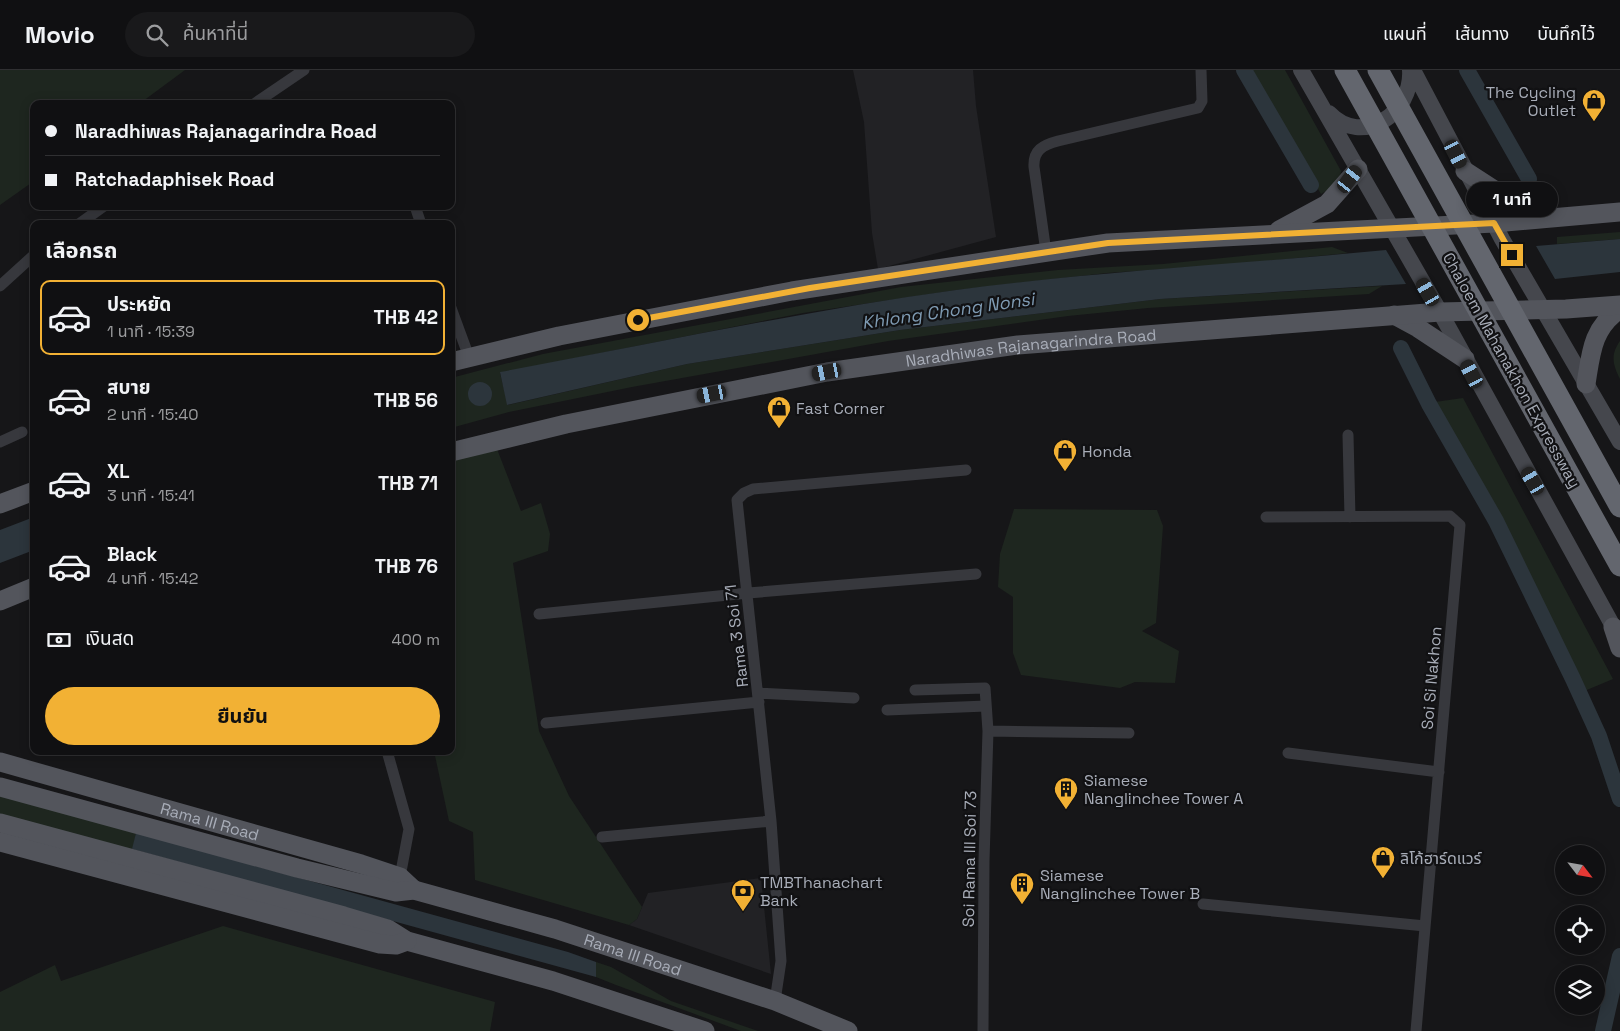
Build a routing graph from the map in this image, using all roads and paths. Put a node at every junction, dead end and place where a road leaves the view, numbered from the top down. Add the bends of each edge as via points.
1 (304, 70) edge
2 (1200, 70) edge
3 (1300, 70) edge
4 (1346, 70) edge
5 (1378, 70) edge
6 (1411, 70) edge
7 (260, 100) edge
8 (1317, 100) junction
9 (1358, 169) junction
10 (1464, 171) junction
11 (98, 210) edge
12 (1620, 212) edge
13 (1557, 218) junction
14 (85, 220) edge
15 (1494, 223) junction
16 (1391, 227) junction
17 (1273, 233) junction
18 (1046, 252) junction
19 (30, 259) edge
20 (0, 286) edge
21 (1620, 305) edge
22 (1620, 309) edge
23 (1544, 310) junction
24 (1440, 312) junction
25 (1394, 316) junction
26 (455, 331) edge
27 (1465, 359) junction
28 (460, 360) edge
29 (1586, 384) junction
30 (22, 432) dead end
31 (1348, 435) dead end
32 (0, 442) edge
33 (1620, 442) edge
34 (455, 451) edge
35 (966, 470) dead end
36 (30, 493) edge
37 (0, 504) edge
38 (1620, 507) edge
39 (1266, 517) dead end
40 (1350, 517) junction
41 (1620, 566) edge
42 (976, 574) dead end
43 (30, 589) edge
44 (748, 593) junction
45 (0, 601) edge
46 (539, 614) dead end
47 (1616, 633) edge
48 (1620, 648) edge
49 (915, 690) dead end
50 (759, 698) junction
51 (854, 698) dead end
52 (986, 706) junction
53 (887, 710) dead end
54 (546, 723) dead end
55 (988, 731) junction
56 (1129, 733) dead end
57 (1288, 753) dead end
58 (388, 755) edge
59 (0, 762) edge
60 (1439, 772) junction
61 (0, 786) edge
62 (771, 821) junction
63 (0, 823) edge
64 (602, 837) dead end
65 (0, 842) edge
66 (400, 877) junction
67 (414, 890) junction
68 (1203, 904) dead end
69 (1425, 926) junction
70 (407, 941) junction
71 (775, 1001) junction
72 (704, 1031) edge
73 (848, 1031) edge
74 (983, 1031) edge
75 (1416, 1031) edge

1 - 7 street
2 - 18 street via 1202,101 1198,108 1045,144 1036,151 1033,158
3 - 8 main road
4 - 41 highway, Chaloem Mahanakhon Expressway
5 - 38 highway, Chaloem Mahanakhon Expressway
6 - 8 main road via 1409,88 1402,104 1390,117 1375,125 1358,128 1345,125
6 - 10 main road
8 - 9 main road
9 - 16 main road
9 - 17 main road via 1326,204
10 - 13 main road via 1499,194
10 - 15 main road
11 - 14 street
12 - 13 main road
13 - 15 main road
15 - 16 main road
15 - 23 main road
16 - 17 main road
16 - 24 main road
17 - 18 main road via 1108,243
18 - 28 main road via 721,304 567,334
19 - 20 street
21 - 23 main road, Naradhiwas Rajanagarindra Road
22 - 29 main road via 1600,328 1594,339
23 - 24 main road, Naradhiwas Rajanagarindra Road
23 - 29 main road
24 - 25 main road, Naradhiwas Rajanagarindra Road
24 - 27 main road
25 - 27 main road
25 - 34 main road, Naradhiwas Rajanagarindra Road via 1028,344 938,356 827,372 702,396
26 - 28 street
27 - 47 main road
29 - 33 main road
30 - 32 street
31 - 40 street
35 - 44 street, Rama 3 Soi 71 via 753,489 744,493 737,500
36 - 37 main road
39 - 40 street, Soi Si Nakhon
40 - 60 street, Soi Si Nakhon via 1450,516 1460,525
42 - 44 street
43 - 45 main road
44 - 46 street
44 - 50 street, Rama 3 Soi 71
47 - 48 main road
49 - 52 street, Soi Rama III Soi 73 via 985,688
50 - 51 street
50 - 54 street
50 - 62 street, Rama 3 Soi 71
52 - 53 street
52 - 55 street, Soi Rama III Soi 73
55 - 56 street
55 - 74 street, Soi Rama III Soi 73
57 - 60 street
58 - 66 street via 409,829
59 - 66 main road, Rama III Road via 187,813
60 - 69 street, Soi Si Nakhon
61 - 67 main road, Rama III Road via 298,868 396,892
62 - 64 street
62 - 71 street, Rama 3 Soi 71 via 781,961
63 - 70 main road via 388,929
65 - 70 main road via 380,944 396,945
66 - 67 main road, Rama III Road
67 - 71 main road, Rama III Road via 554,929
68 - 69 street
69 - 75 street, Soi Si Nakhon
70 - 72 main road via 553,981
71 - 73 main road, Rama III Road

